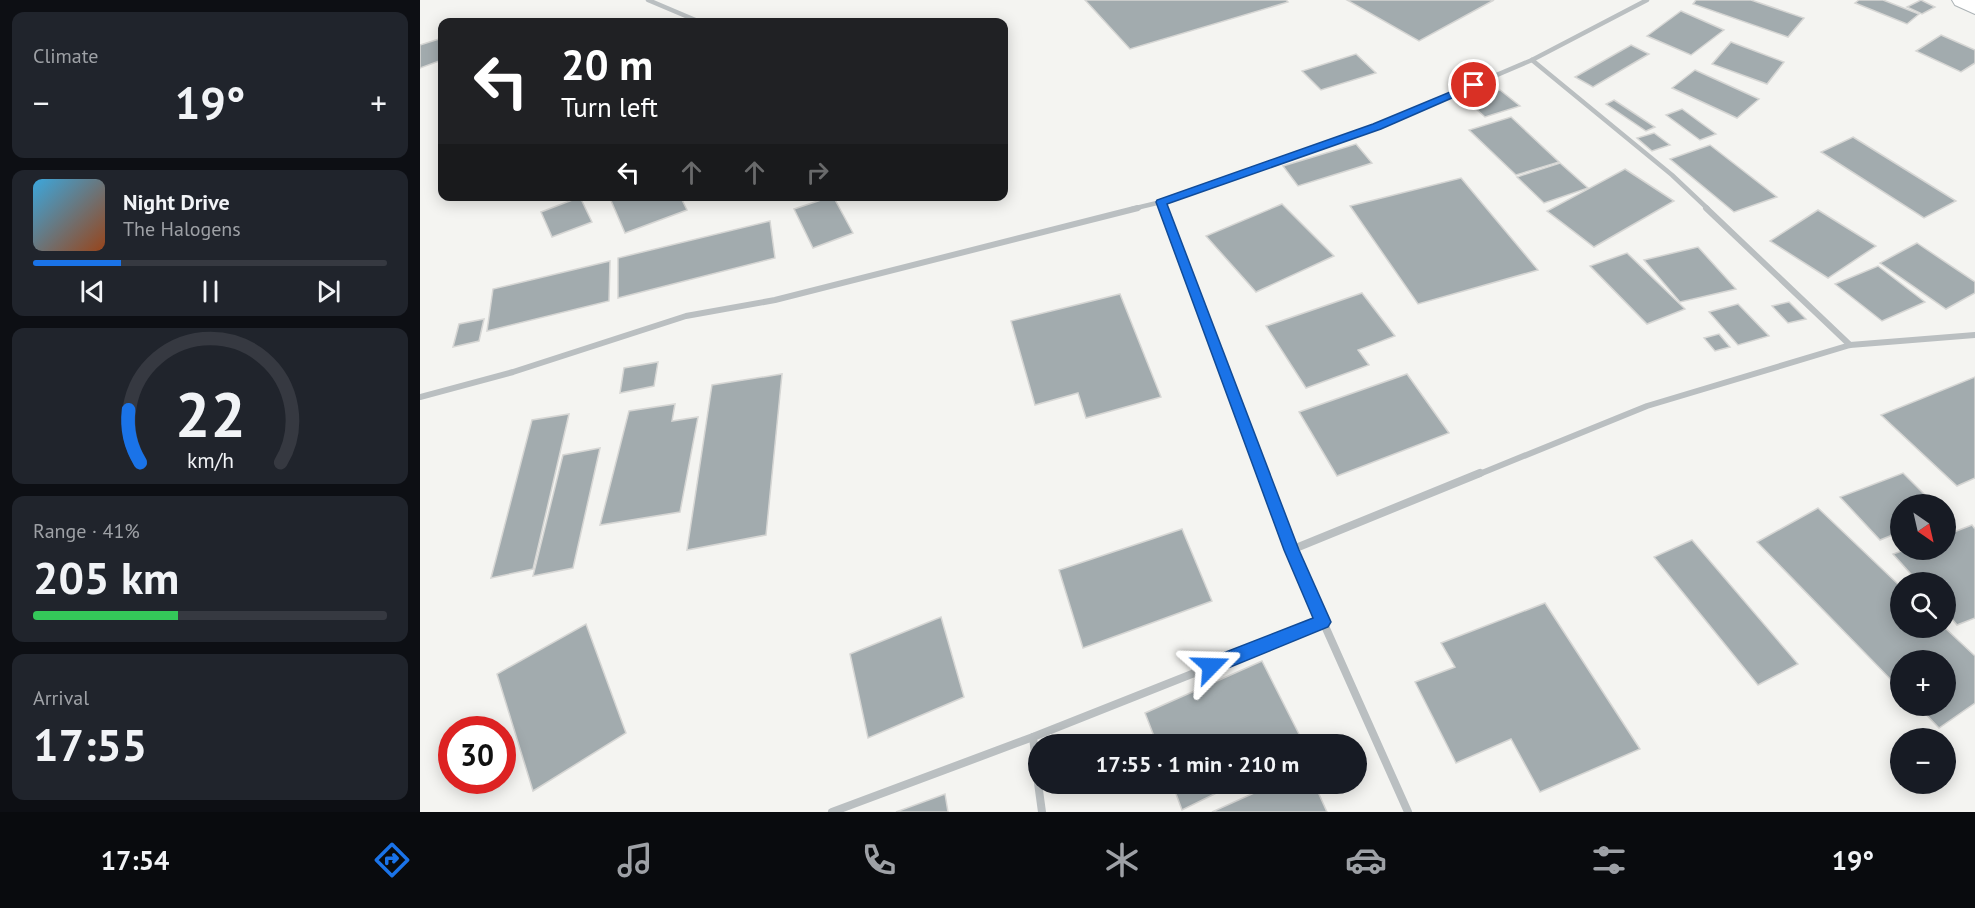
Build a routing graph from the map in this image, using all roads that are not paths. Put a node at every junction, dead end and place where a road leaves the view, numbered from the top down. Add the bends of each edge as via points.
1 (648, 0) edge
2 (1647, 0) edge
3 (1963, 0) edge
4 (1975, 7) edge
5 (691, 18) edge
6 (1532, 60) junction
7 (1161, 202) junction
8 (1975, 335) edge
9 (1850, 345) junction
10 (420, 398) edge
11 (1291, 550) junction
12 (1323, 622) junction
13 (1041, 734) edge
14 (1028, 739) edge
15 (1040, 794) edge
16 (832, 812) edge
17 (1042, 812) edge
18 (1408, 812) edge

1 - 5 street
2 - 6 street
3 - 4 street
6 - 7 street via 1377,126
6 - 9 street via 1672,175
7 - 10 street via 775,300 686,316
7 - 11 street
8 - 9 street
9 - 11 street via 1647,406
11 - 12 street
12 - 13 street
12 - 18 street
14 - 16 street
15 - 17 street

